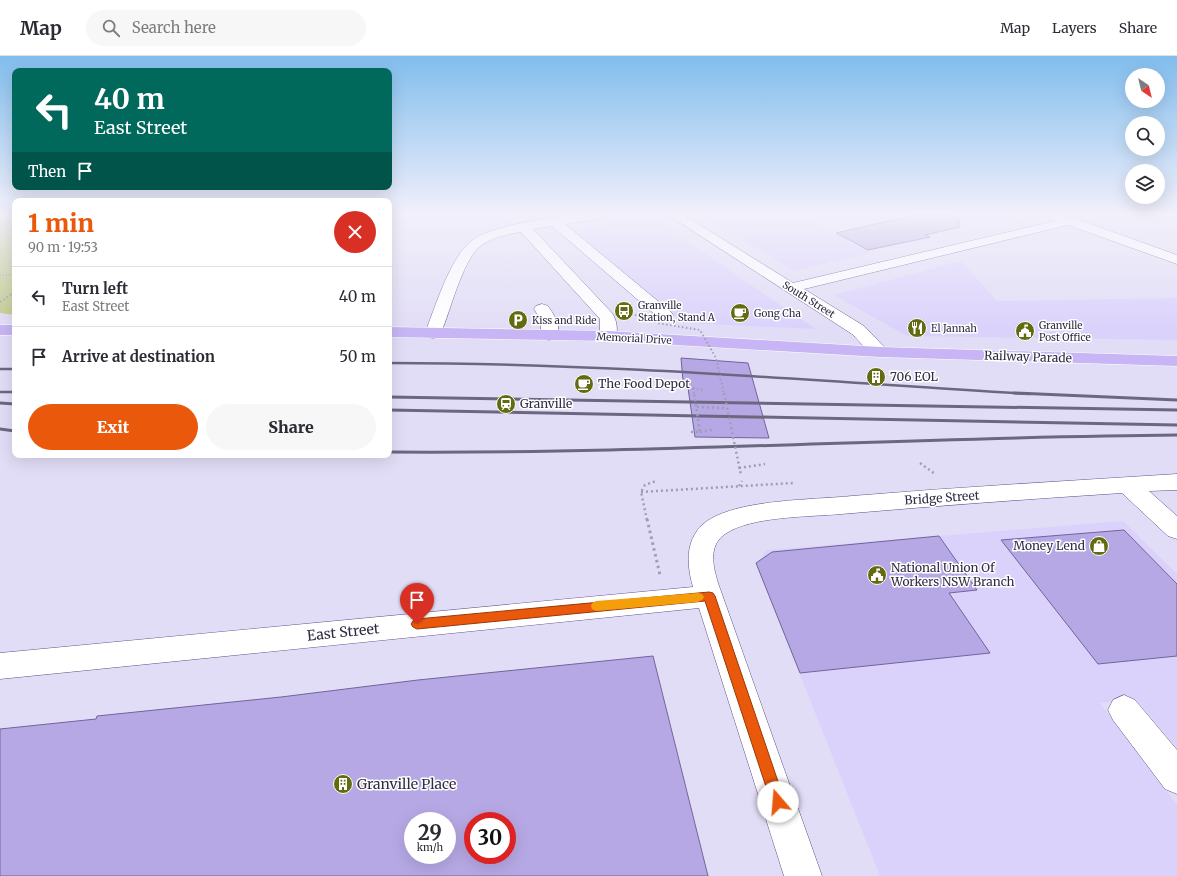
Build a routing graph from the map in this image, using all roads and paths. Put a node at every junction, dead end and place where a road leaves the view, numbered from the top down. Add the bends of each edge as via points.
1 (468, 252) edge
2 (547, 252) edge
3 (591, 252) edge
4 (734, 252) edge
5 (940, 252) edge
6 (1155, 252) edge
7 (1177, 260) edge
8 (12, 274) edge
9 (0, 275) edge
10 (791, 288) junction
11 (12, 294) edge
12 (0, 302) edge
13 (542, 308) dead end
14 (632, 312) dead end
15 (665, 315) dead end
16 (0, 330) edge
17 (12, 330) edge
18 (392, 332) edge
19 (432, 333) junction
20 (549, 335) junction
21 (608, 336) junction
22 (880, 352) junction
23 (1177, 360) edge
24 (685, 388) dead end
25 (693, 388) junction
26 (704, 390) dead end
27 (696, 407) junction
28 (726, 408) junction
29 (712, 430) dead end
30 (691, 432) dead end
31 (700, 432) junction
32 (920, 463) dead end
33 (765, 464) dead end
34 (739, 468) junction
35 (927, 474) dead end
36 (741, 475) dead end
37 (656, 481) dead end
38 (742, 481) dead end
39 (1177, 482) edge
40 (794, 483) dead end
41 (1127, 485) junction
42 (739, 486) junction
43 (641, 492) junction
44 (1177, 530) edge
45 (709, 596) junction
46 (666, 600) junction
47 (0, 666) edge
48 (1124, 710) dead end
49 (1177, 777) edge
50 (803, 876) edge

1 - 19 street
2 - 21 street via 606,316
3 - 15 street
4 - 10 street, South Street
5 - 10 street
6 - 7 street
8 - 9 path
10 - 22 street, South Street via 858,330
11 - 12 path
13 - 20 street via 549,320
14 - 28 path, bridge via 639,318 648,315 657,323 700,330 716,358
16 - 17 main road
18 - 19 main road, Memorial Drive
19 - 20 main road, Memorial Drive
20 - 21 main road, Memorial Drive
21 - 22 main road, Memorial Drive
22 - 23 main road, Railway Parade
24 - 25 path, bridge
25 - 26 path
25 - 27 path, bridge
27 - 28 path
27 - 31 path, bridge
28 - 34 path, bridge
29 - 31 path
30 - 31 path, bridge
32 - 35 path via 935,474
33 - 34 path
34 - 36 path, bridge
37 - 43 path via 645,485
38 - 42 path
39 - 41 street, Bridge Street
40 - 42 path
41 - 44 street
41 - 45 street, Bridge Street via 770,512 730,519 712,531 703,544 700,560
42 - 43 path
43 - 46 path
45 - 46 street, East Street
45 - 50 street
46 - 47 street, East Street
48 - 49 street

